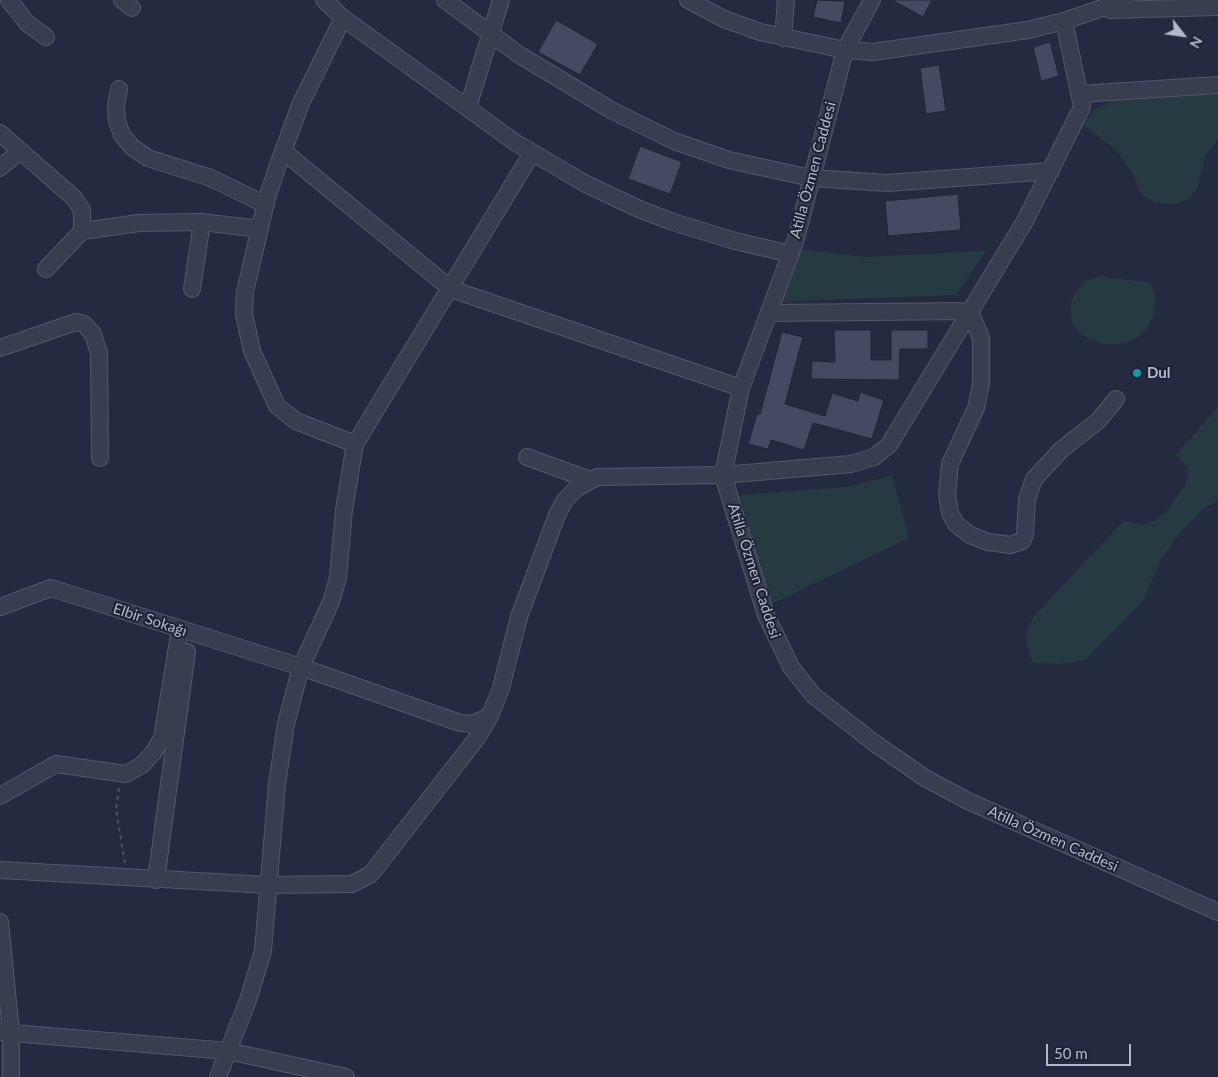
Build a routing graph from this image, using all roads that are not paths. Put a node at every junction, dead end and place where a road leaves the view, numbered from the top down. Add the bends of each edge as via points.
1 (4, 0) edge
2 (9, 0) edge
3 (324, 0) edge
4 (445, 0) edge
5 (501, 0) edge
6 (688, 0) edge
7 (786, 0) edge
8 (872, 0) edge
9 (1126, 0) edge
10 (0, 7) edge
11 (1218, 7) edge
12 (1095, 11) junction
13 (343, 18) junction
14 (1064, 21) junction
15 (490, 35) junction
16 (46, 37) dead end
17 (783, 38) junction
18 (845, 50) junction
19 (1218, 85) edge
20 (119, 89) dead end
21 (1080, 94) junction
22 (468, 107) junction
23 (0, 133) edge
24 (20, 151) junction
25 (283, 151) junction
26 (532, 153) junction
27 (0, 168) edge
28 (1051, 172) junction
29 (811, 178) junction
30 (266, 205) junction
31 (202, 222) junction
32 (260, 229) junction
33 (82, 231) junction
34 (791, 254) junction
35 (46, 269) dead end
36 (192, 289) dead end
37 (451, 289) junction
38 (970, 311) junction
39 (769, 313) junction
40 (0, 348) edge
41 (742, 388) junction
42 (1116, 399) dead end
43 (355, 444) junction
44 (527, 457) dead end
45 (100, 458) dead end
46 (723, 475) junction
47 (590, 480) junction
48 (0, 591) edge
49 (6, 605) edge
50 (185, 631) junction
51 (301, 667) junction
52 (490, 716) junction
53 (0, 796) edge
54 (0, 870) edge
55 (156, 880) junction
56 (268, 885) junction
57 (1218, 912) edge
58 (0, 922) edge
59 (5, 1032) edge
60 (228, 1051) junction
61 (11, 1077) edge
62 (218, 1077) edge
63 (346, 1077) edge

1 - 10 street
2 - 16 street via 27,23
3 - 13 street
4 - 15 street
5 - 15 street
6 - 17 street via 742,26
7 - 17 street
8 - 18 street, Atilla Özmen Caddesi
9 - 12 street
11 - 12 street
12 - 14 street
13 - 22 street
13 - 25 street via 311,82
14 - 18 street via 1028,30 873,52
14 - 21 street
15 - 22 street
15 - 29 street via 575,90 648,130 729,160
17 - 18 street
18 - 29 street, Atilla Özmen Caddesi
19 - 21 street
20 - 30 street via 117,121 122,135 132,147 148,158 211,178
21 - 28 street via 1082,107
22 - 26 street
23 - 24 street
24 - 27 street
24 - 33 street via 78,204 83,217
25 - 30 street
25 - 37 street
26 - 34 street via 612,197 656,216 735,241
26 - 37 street
28 - 29 street via 886,183
28 - 38 street
29 - 34 street, Atilla Özmen Caddesi
30 - 32 street
31 - 32 street
31 - 33 street via 139,223
31 - 36 street
32 - 43 street via 244,314 252,351 274,400 289,417
33 - 35 street
34 - 39 street, Atilla Özmen Caddesi
37 - 41 street
37 - 43 street
38 - 39 street
38 - 42 street via 981,338 981,384 976,408 950,464 947,489 953,519 970,535 1005,545 1022,541 1027,499 1034,479 1062,449 1098,421
38 - 46 street via 895,437 874,457 851,464
39 - 41 street, Atilla Özmen Caddesi
40 - 45 street via 76,322 84,324 93,334 99,353
41 - 46 street, Atilla Özmen Caddesi
43 - 51 street via 335,590
44 - 47 street
46 - 47 street via 598,477
46 - 57 street, Atilla Özmen Caddesi via 772,629 791,668 822,703 910,768 954,794
47 - 52 street via 571,493 560,507 519,618 501,688
48 - 49 street
49 - 50 street, Elbir Sokağı via 51,588
50 - 51 street, Elbir Sokağı
50 - 53 street via 162,738 148,759 126,774 56,764
50 - 55 street
51 - 52 street, Elbir Sokağı via 460,723 473,724
51 - 56 street via 281,753
52 - 56 street via 477,738 371,874 352,884
54 - 55 street
55 - 56 street
56 - 60 street via 263,951
58 - 59 street
59 - 60 street
59 - 61 street
60 - 62 street
60 - 63 street

